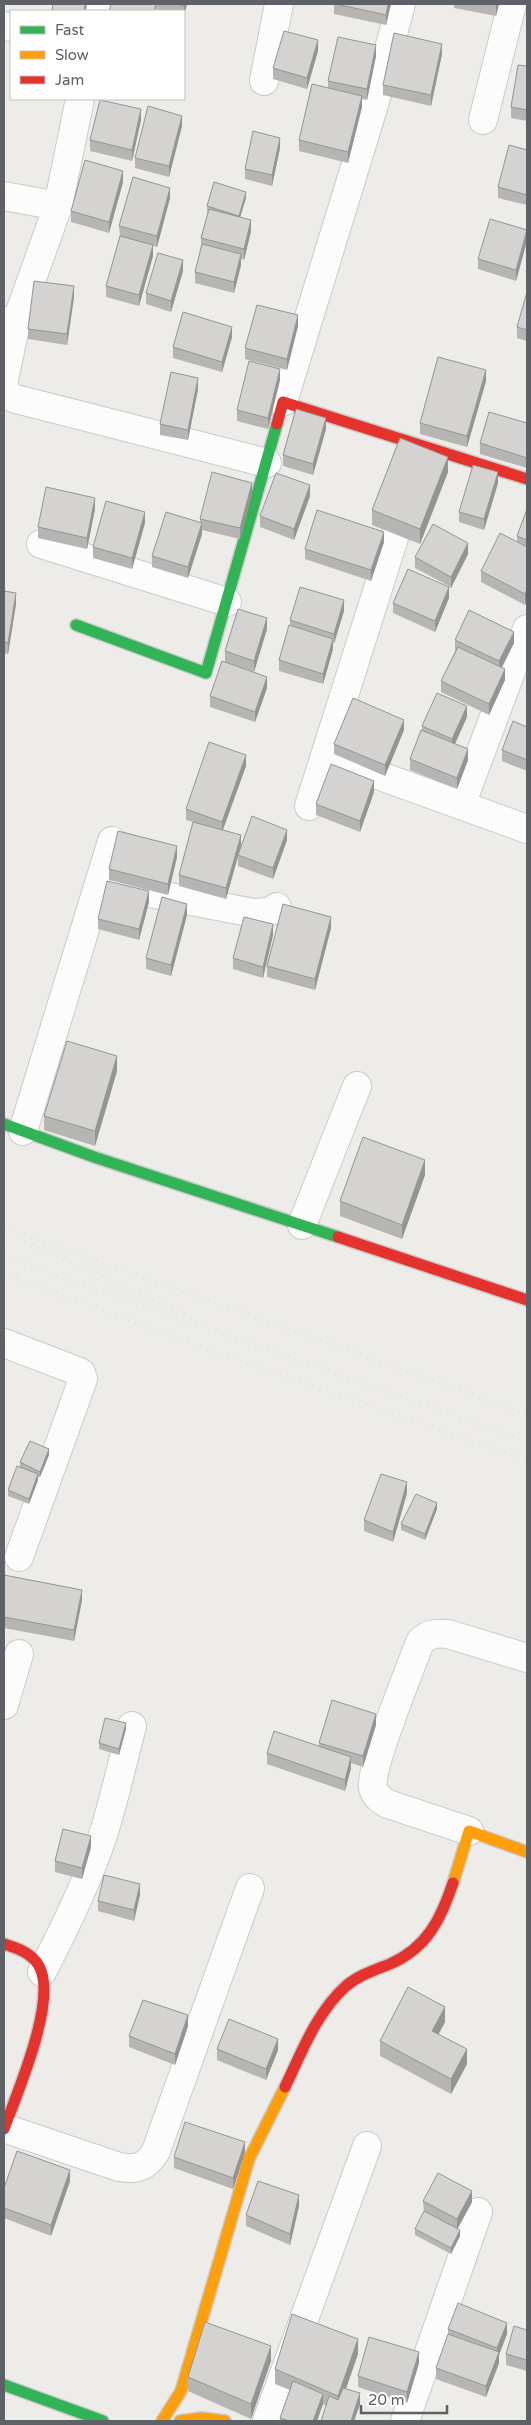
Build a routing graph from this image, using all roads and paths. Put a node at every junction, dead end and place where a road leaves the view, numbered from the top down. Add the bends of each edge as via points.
1 (279, 4) edge
2 (401, 4) edge
3 (512, 4) edge
4 (264, 81) dead end
5 (80, 100) edge
6 (483, 120) dead end
7 (4, 196) edge
8 (58, 206) junction
9 (10, 322) edge
10 (4, 379) edge
11 (4, 387) edge
12 (284, 402) junction
13 (267, 463) junction
14 (527, 479) edge
15 (394, 538) edge
16 (41, 544) dead end
17 (227, 602) junction
18 (76, 625) dead end
19 (527, 630) edge
20 (325, 756) junction
21 (461, 805) junction
22 (309, 806) dead end
23 (527, 829) edge
24 (112, 841) dead end
25 (100, 883) junction
26 (277, 907) dead end
27 (357, 1086) dead end
28 (13, 1128) edge
29 (302, 1225) junction
30 (527, 1300) edge
31 (4, 1342) edge
32 (20, 1557) dead end
33 (19, 1654) dead end
34 (527, 1658) edge
35 (4, 1705) edge
36 (132, 1726) dead end
37 (469, 1831) junction
38 (527, 1852) edge
39 (250, 1888) dead end
40 (4, 1944) edge
41 (42, 1972) junction
42 (4, 2129) edge
43 (367, 2146) dead end
44 (478, 2212) dead end
45 (4, 2385) edge
46 (103, 2421) edge
47 (162, 2421) edge
48 (180, 2421) edge
49 (225, 2421) edge
50 (267, 2421) edge
51 (405, 2421) edge

1 - 4 street
2 - 12 street via 374,105
3 - 6 street
5 - 8 street
7 - 8 street
8 - 9 street
9 - 10 street
11 - 13 street via 9,396 16,399
12 - 13 street
12 - 14 street
13 - 17 street
15 - 20 street
16 - 17 street
17 - 18 street via 206,673
19 - 21 street
20 - 21 street
20 - 22 street
21 - 23 street
24 - 25 street
25 - 26 street via 254,913 269,912
25 - 28 street
27 - 29 street
28 - 29 street
29 - 30 street
31 - 32 street via 77,1371 83,1380
33 - 35 street
34 - 37 street via 448,1634 427,1635 420,1642 376,1764 373,1788 378,1798
36 - 41 street via 89,1876
37 - 38 street
37 - 47 street via 434,1930 421,1946 405,1957 356,1980 335,1996 321,2014 249,2159 181,2391
39 - 42 street via 150,2162 139,2168 119,2167
40 - 41 street via 32,1956
41 - 42 street via 44,1993 35,2038
43 - 50 street
44 - 51 street
45 - 46 street
48 - 49 street via 214,2417

